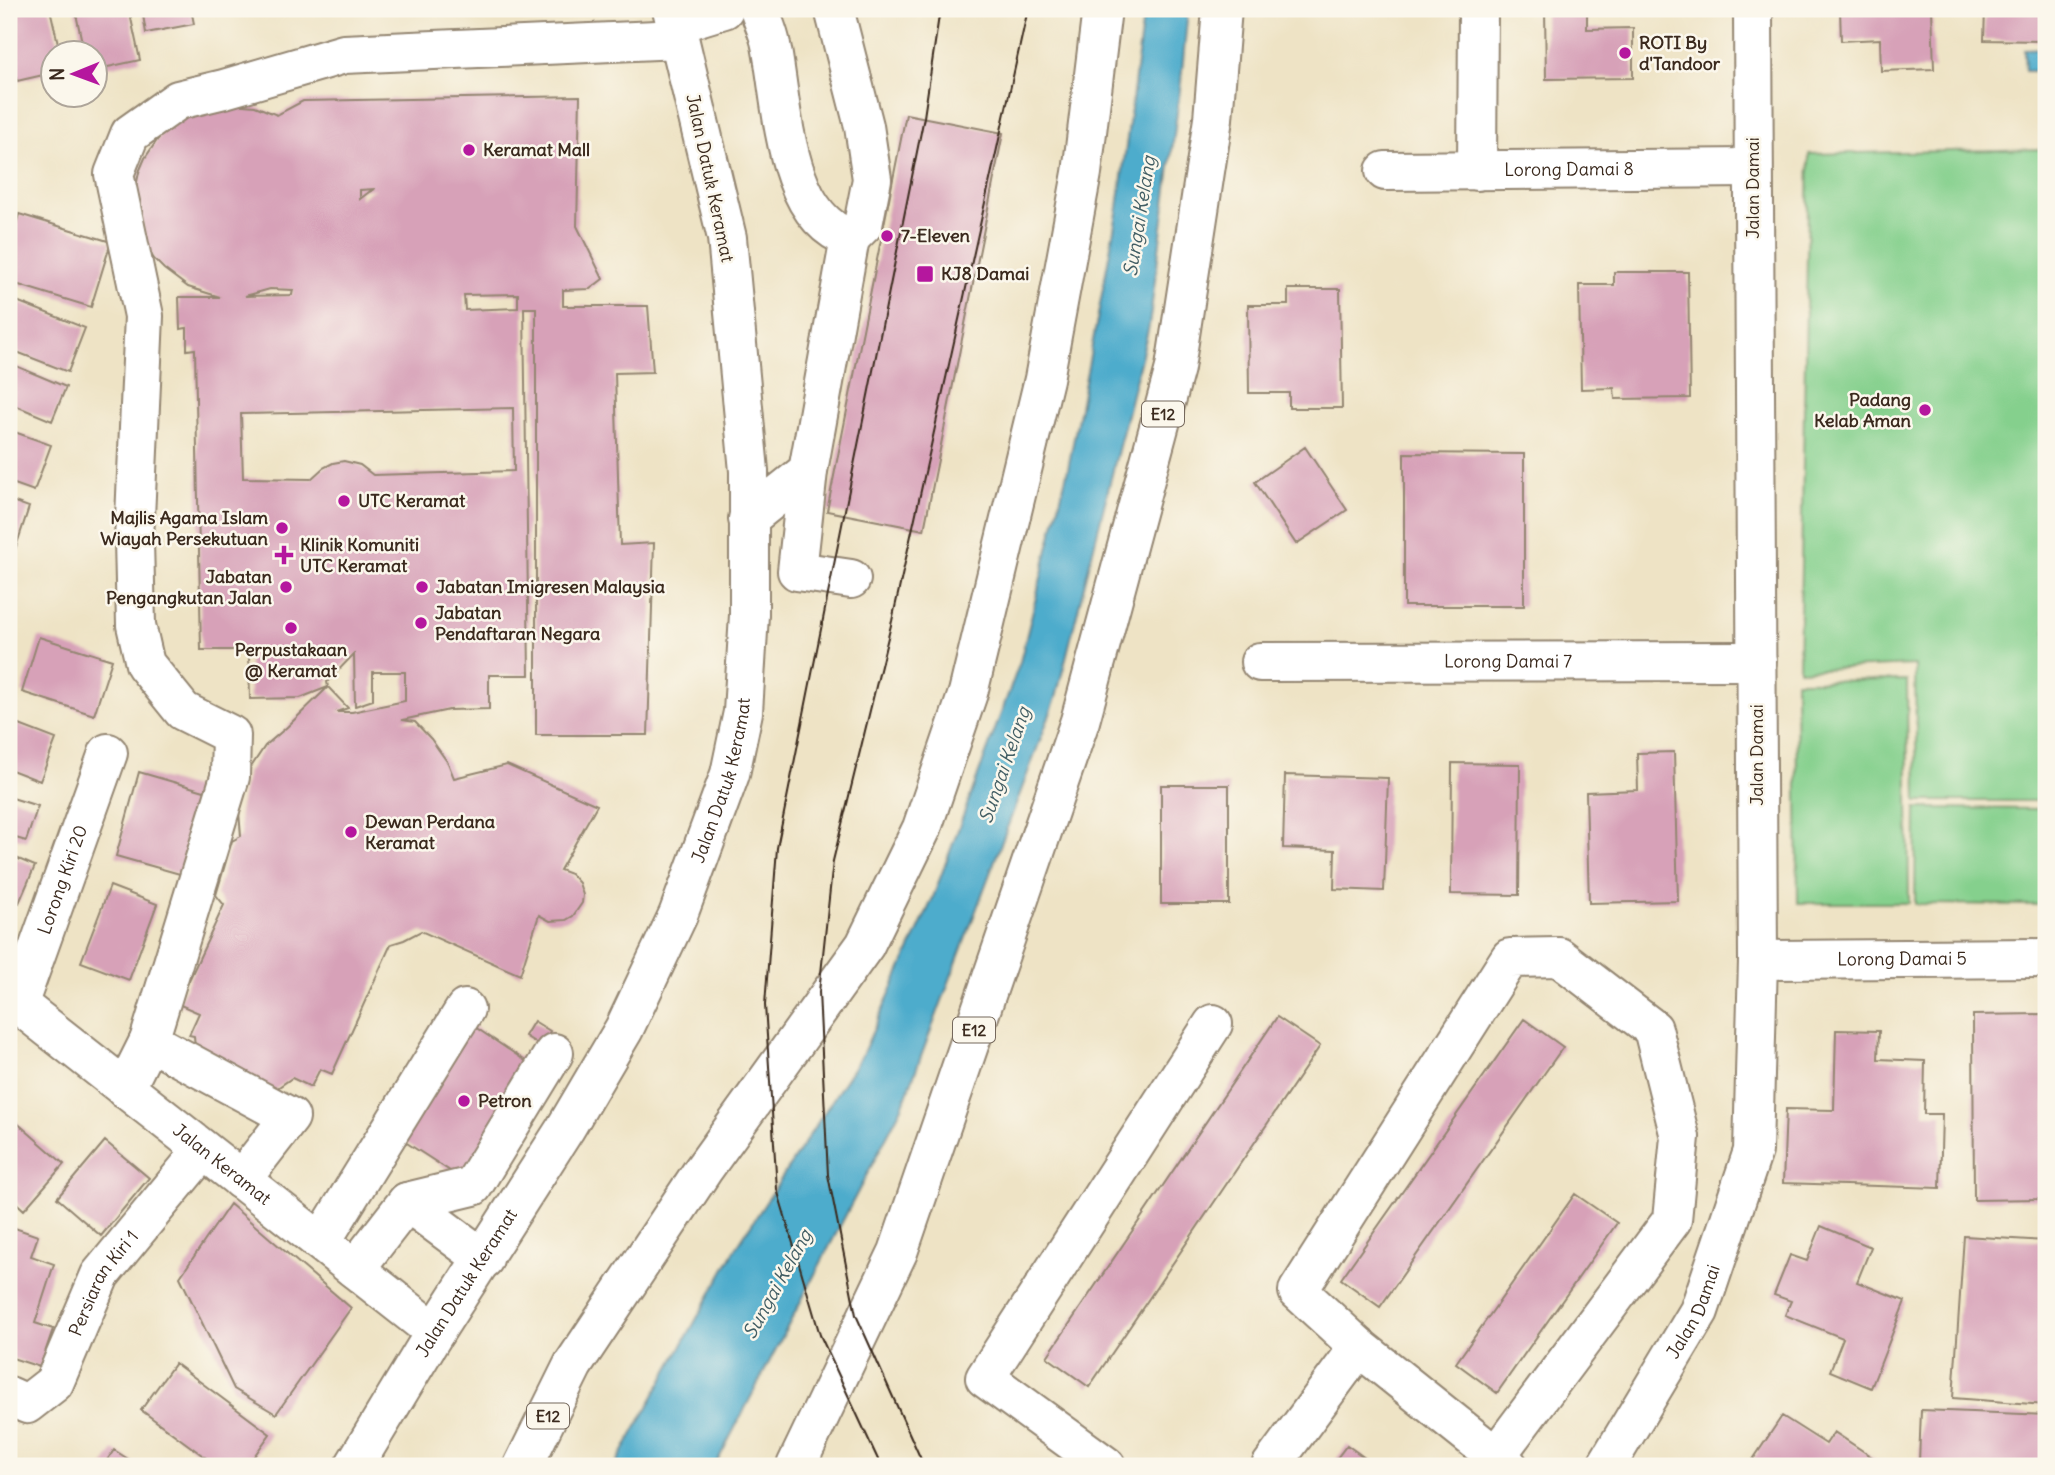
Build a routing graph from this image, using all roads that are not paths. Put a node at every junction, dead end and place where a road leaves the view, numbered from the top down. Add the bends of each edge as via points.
1 (724, 9) edge
2 (760, 9) edge
3 (834, 9) edge
4 (1102, 9) edge
5 (1222, 9) edge
6 (1478, 9) edge
7 (1753, 9) edge
8 (675, 24) edge
9 (1752, 168) junction
10 (1385, 171) dead end
11 (1477, 171) junction
12 (850, 237) junction
13 (808, 471) junction
14 (748, 519) junction
15 (851, 579) dead end
16 (1757, 661) junction
17 (1260, 662) dead end
18 (108, 753) dead end
19 (2046, 958) edge
20 (1758, 960) junction
21 (13, 1001) edge
22 (465, 1009) dead end
23 (1213, 1024) dead end
24 (149, 1041) junction
25 (554, 1053) dead end
26 (125, 1089) junction
27 (520, 1108) junction
28 (565, 1129) junction
29 (203, 1150) junction
30 (241, 1180) junction
31 (407, 1202) junction
32 (321, 1242) junction
33 (484, 1259) junction
34 (355, 1269) junction
35 (435, 1332) junction
36 (1359, 1347) junction
37 (9, 1396) edge
38 (1502, 1461) edge
39 (354, 1466) edge
40 (523, 1466) edge
41 (796, 1466) edge
42 (1106, 1466) edge
43 (1271, 1466) edge
44 (1606, 1466) edge

1 - 8 main road
2 - 12 main road via 771,43 793,166 821,221
3 - 12 main road via 864,126 872,179 863,225
4 - 40 main road, E12 via 1082,173 1044,379 968,693 922,828 865,945 703,1170 573,1365
5 - 41 main road, E12 via 1213,119 1175,368 1080,722 898,1252
6 - 11 main road
7 - 9 main road, Jalan Damai
8 - 14 main road, Jalan Datuk Keramat via 727,238 749,471
8 - 24 main road via 344,54 178,100 130,134 114,174 144,316 134,540 136,625 145,664 183,711 231,734 230,777
9 - 11 main road, Lorong Damai 8
9 - 16 main road, Jalan Damai
10 - 11 main road, Lorong Damai 8
12 - 13 main road
13 - 14 main road
13 - 15 main road via 797,571
14 - 28 main road, Jalan Datuk Keramat via 743,712 730,774 678,915 624,1029
16 - 17 main road, Lorong Damai 7
16 - 20 main road, Jalan Damai
18 - 21 main road, Lorong Kiri 20
19 - 20 main road, Lorong Damai 5
20 - 44 main road, Jalan Damai via 1753,1151 1699,1311
21 - 26 main road, Jalan Keramat
22 - 32 main road
23 - 42 main road via 985,1378
24 - 26 main road
24 - 30 main road via 290,1117
25 - 27 main road
26 - 29 main road, Jalan Keramat
27 - 28 main road
27 - 31 main road via 473,1186
28 - 33 main road, Jalan Datuk Keramat
29 - 30 main road, Jalan Keramat
29 - 37 main road, Persiaran Kiri 1 via 100,1275 54,1383 27,1404
30 - 32 main road, Jalan Keramat
31 - 33 main road
31 - 34 main road
32 - 34 main road, Jalan Keramat
33 - 35 main road, Jalan Datuk Keramat
34 - 35 main road, Jalan Keramat
35 - 39 main road, Jalan Datuk Keramat
36 - 38 main road
36 - 38 main road via 1298,1291 1510,958 1559,957 1653,1028 1680,1137 1672,1220
36 - 43 main road

